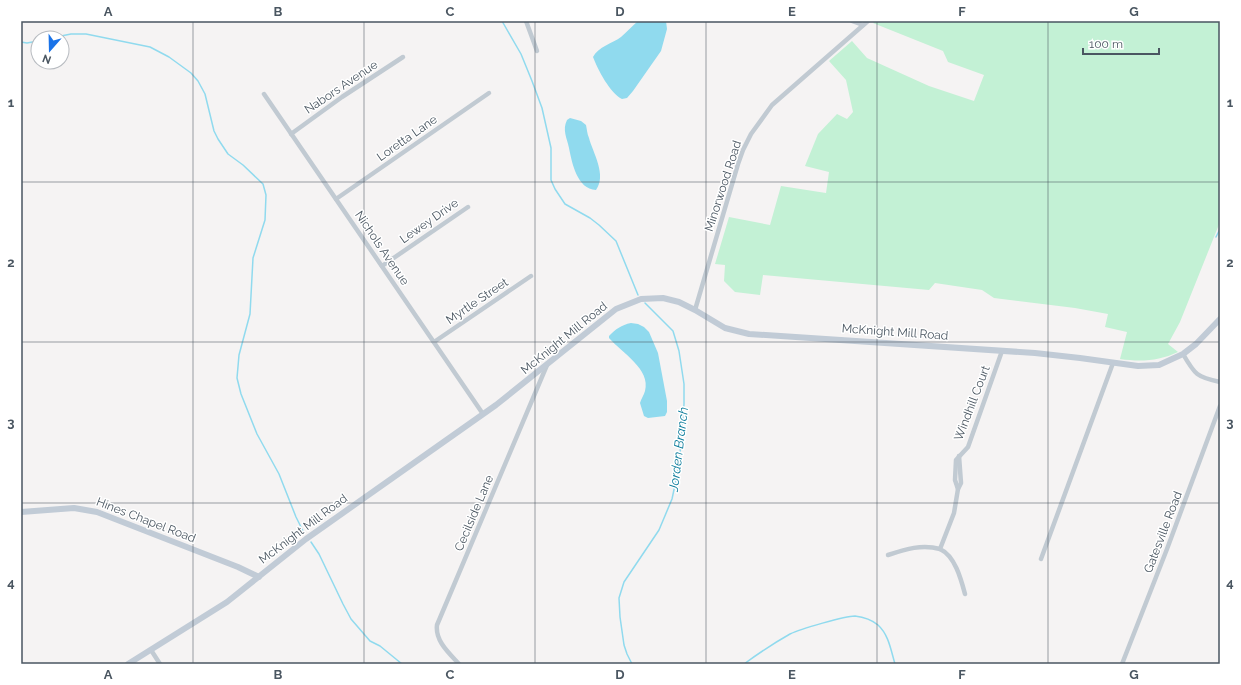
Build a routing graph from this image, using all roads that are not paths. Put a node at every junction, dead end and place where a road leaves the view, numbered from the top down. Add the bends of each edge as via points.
1 (526, 21) edge
2 (852, 21) edge
3 (868, 21) edge
4 (863, 25) junction
5 (537, 51) dead end
6 (403, 57) dead end
7 (490, 93) dead end
8 (264, 94) dead end
9 (291, 134) junction
10 (336, 199) junction
11 (468, 207) dead end
12 (382, 266) junction
13 (531, 276) dead end
14 (696, 310) junction
15 (1220, 319) edge
16 (434, 342) junction
17 (1002, 351) junction
18 (1183, 354) junction
19 (1113, 363) junction
20 (547, 365) junction
21 (1220, 382) edge
22 (1220, 406) edge
23 (483, 414) junction
24 (21, 512) edge
25 (940, 549) junction
26 (888, 555) dead end
27 (1041, 559) dead end
28 (259, 577) junction
29 (965, 594) dead end
30 (151, 650) junction
31 (128, 664) edge
32 (160, 664) edge
33 (459, 664) edge
34 (1122, 664) edge

1 - 5 street
2 - 4 street
3 - 4 street, Minorwood Road
4 - 14 street, Minorwood Road via 780,96 751,134 738,164
6 - 9 street, Nabors Avenue
7 - 10 street, Loretta Lane
8 - 9 street, Nichols Avenue
9 - 10 street, Nichols Avenue
10 - 12 street, Nichols Avenue
11 - 12 street, Lewey Drive
12 - 16 street, Nichols Avenue
13 - 16 street, Myrtle Street
14 - 17 street, McKnight Mill Road via 725,328 749,334
14 - 20 street, McKnight Mill Road via 663,298 631,302 607,316
15 - 18 street, McKnight Mill Road
16 - 23 street, Nichols Avenue
17 - 19 street, McKnight Mill Road
17 - 25 street, Windhill Court via 968,446 957,458 962,483
18 - 19 street, McKnight Mill Road via 1159,365
18 - 21 street via 1195,373
19 - 27 street
20 - 23 street, McKnight Mill Road
20 - 33 street, Cecilside Lane via 437,625 440,640
22 - 34 street, Gatesville Road
23 - 28 street, McKnight Mill Road via 318,529
24 - 28 street, Hines Chapel Road via 74,508 97,512
25 - 26 street via 918,547
25 - 29 street via 955,564
28 - 30 street, McKnight Mill Road via 227,602
30 - 31 street, McKnight Mill Road
30 - 32 street

